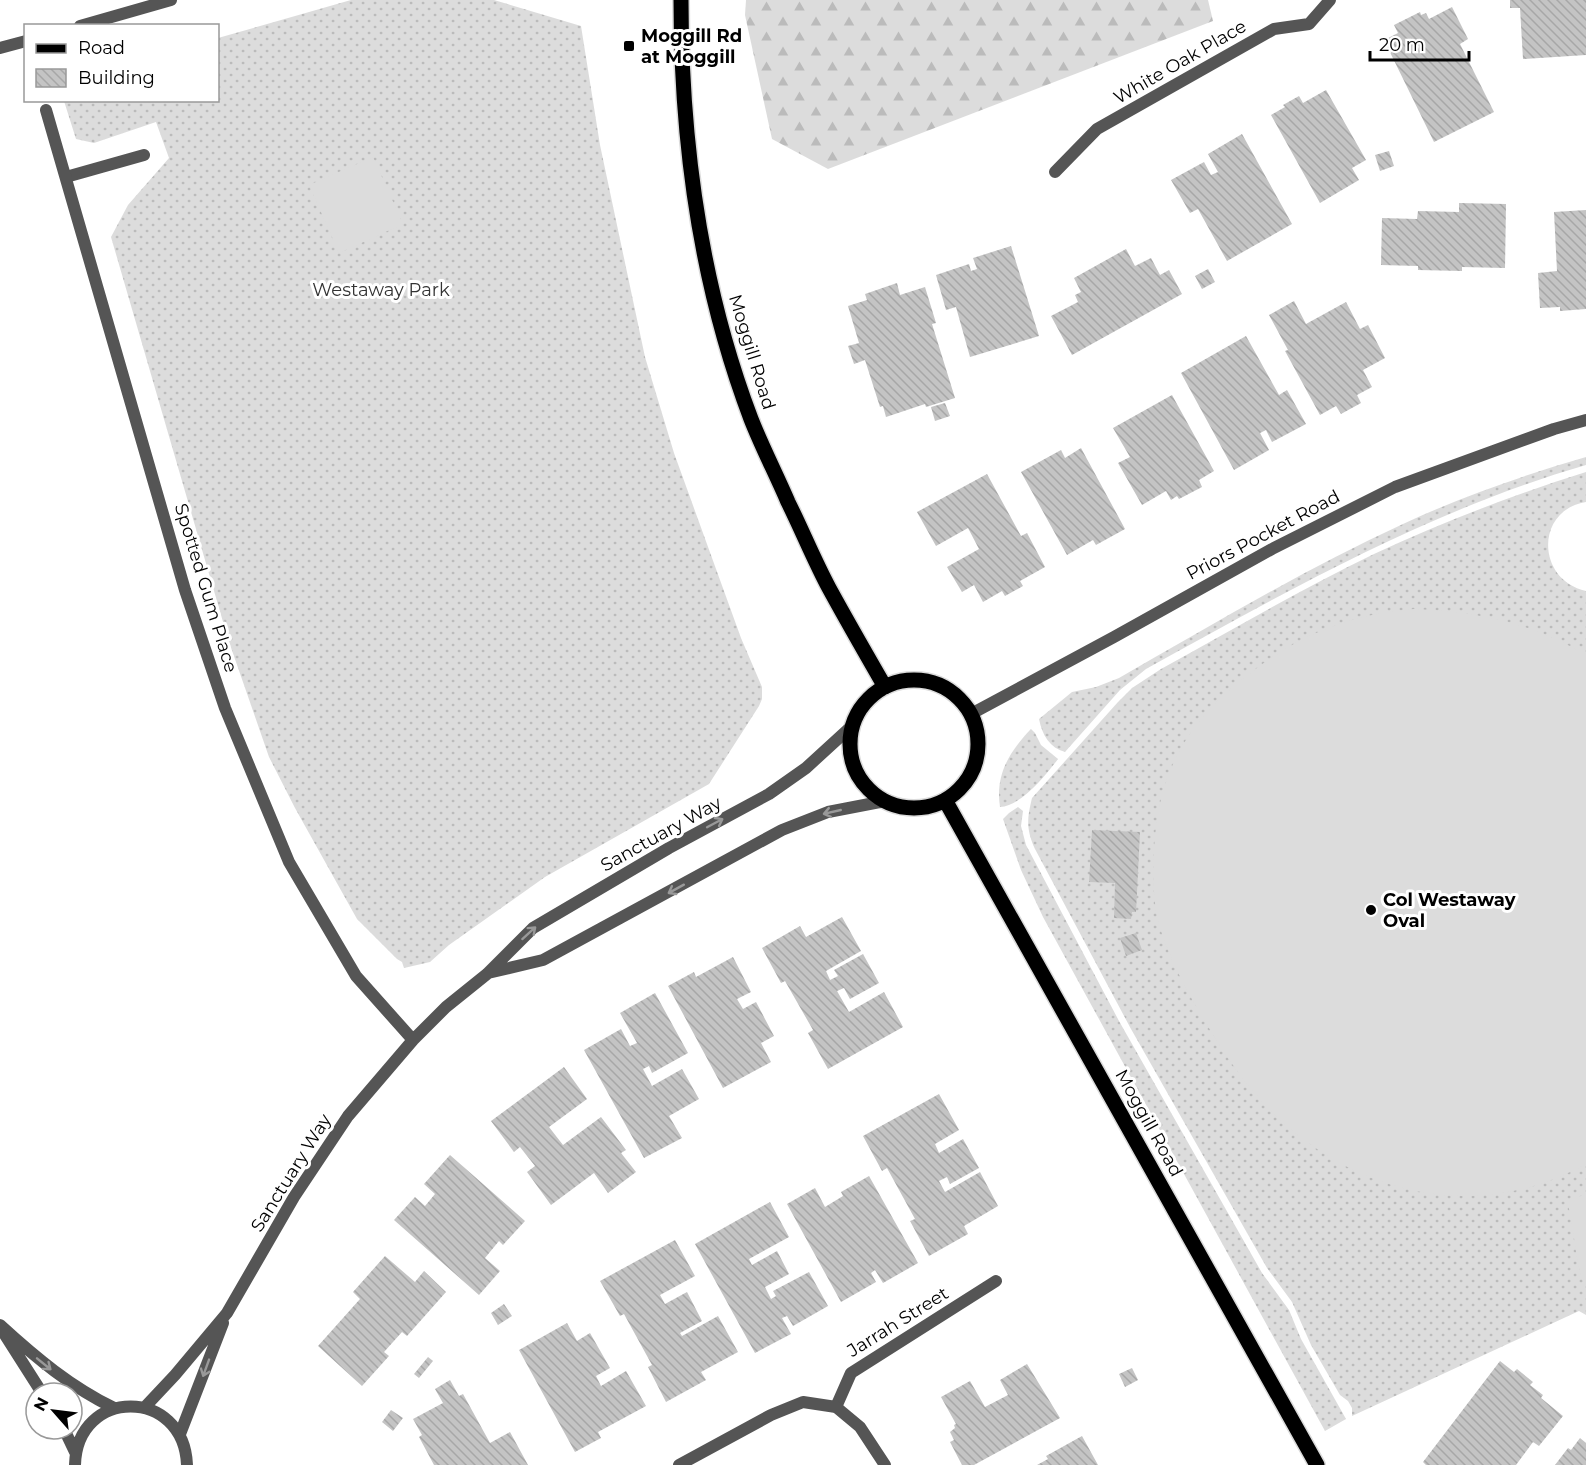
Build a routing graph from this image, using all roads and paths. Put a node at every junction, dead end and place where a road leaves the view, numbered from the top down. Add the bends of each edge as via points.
1 (171, 0) edge
2 (681, 0) edge
3 (1330, 0) edge
4 (87, 24) edge
5 (24, 42) edge
6 (0, 48) edge
7 (46, 110) dead end
8 (144, 155) dead end
9 (1055, 172) dead end
10 (66, 177) junction
11 (1586, 420) edge
12 (885, 687) junction
13 (971, 714) junction
14 (853, 725) junction
15 (945, 800) junction
16 (885, 801) junction
17 (487, 974) junction
18 (413, 1040) junction
19 (996, 1281) dead end
20 (227, 1313) junction
21 (0, 1326) edge
22 (34, 1381) edge
23 (836, 1407) junction
24 (114, 1408) junction
25 (144, 1408) junction
26 (180, 1434) junction
27 (68, 1441) edge
28 (75, 1459) edge
29 (187, 1465) edge
30 (679, 1465) edge
31 (885, 1465) edge
32 (1317, 1465) edge

1 - 4 street
2 - 12 main road, Moggill Road via 690,157 705,259 726,344 751,420 783,490 828,586
3 - 9 street, White Oak Place via 1309,24 1274,29 1097,129
5 - 6 street
7 - 10 street, Spotted Gum Place
8 - 10 street
10 - 18 street, Spotted Gum Place via 185,590 225,708 289,862 356,976
11 - 13 street, Priors Pocket Road via 1395,487 1272,549
12 - 13 main road via 924,680 960,698
12 - 14 main road via 860,710
13 - 15 main road via 978,733 978,753 961,788
14 - 16 main road via 850,748 855,769 867,788
17 -> 14 street, Sanctuary Way via 533,928 769,794 806,768
15 - 16 main road via 915,808
15 - 32 main road, Moggill Road
16 -> 17 street, Sanctuary Way via 828,813 782,830 543,960
17 - 18 street, Sanctuary Way
18 - 20 street, Sanctuary Way via 348,1116 294,1197
19 - 23 street, Jarrah Street via 851,1373
20 - 25 street, Sanctuary Way
20 -> 26 street
21 - 22 street
21 -> 24 street via 71,1384
23 - 30 street via 803,1402
23 - 31 street via 860,1427
24 - 25 street
24 - 28 street via 89,1425 80,1438
25 - 26 street via 158,1413
26 - 29 street
27 - 28 street

